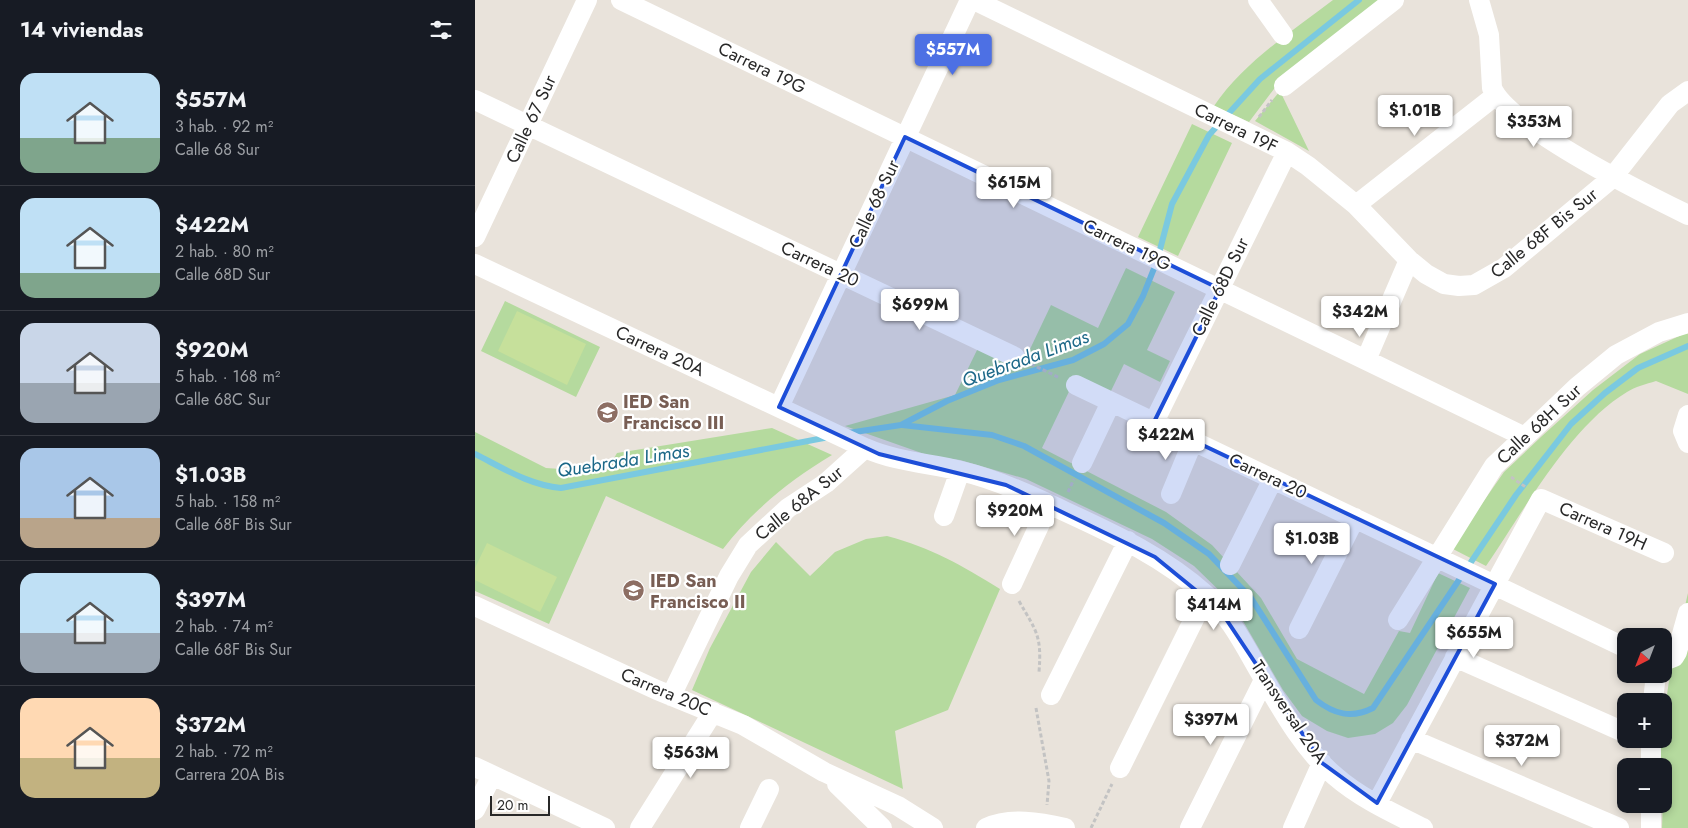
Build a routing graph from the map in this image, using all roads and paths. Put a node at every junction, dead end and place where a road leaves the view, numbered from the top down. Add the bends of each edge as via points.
1 (587, 0) edge
2 (621, 0) edge
3 (972, 0) edge
4 (1258, 0) edge
5 (1394, 0) edge
6 (1479, 0) edge
7 (1283, 34) dead end
8 (1284, 86) joint
9 (1688, 91) edge
10 (1495, 96) junction
11 (475, 100) edge
12 (528, 125) junction
13 (1238, 129) junction
14 (905, 137) junction
15 (1287, 152) junction
16 (1612, 178) junction
17 (1356, 205) junction
18 (1688, 215) edge
19 (475, 237) edge
20 (1409, 260) junction
21 (475, 264) edge
22 (841, 274) junction
23 (1474, 285) joint
24 (1219, 289) junction
25 (1688, 323) edge
26 (1015, 356) joint
27 (1366, 360) junction
28 (1076, 385) joint
29 (1111, 402) junction
30 (779, 407) junction
31 (1688, 415) edge
32 (1154, 422) junction
33 (1525, 437) junction
34 (1193, 441) junction
35 (1688, 443) edge
36 (858, 444) junction
37 (1082, 463) dead end
38 (960, 471) junction
39 (1273, 478) junction
40 (1171, 494) dead end
41 (1049, 504) junction
42 (944, 516) dead end
43 (1355, 518) junction
44 (1128, 541) junction
45 (1664, 553) dead end
46 (1446, 560) junction
47 (1230, 565) dead end
48 (1486, 580) junction
49 (1012, 584) dead end
50 (1206, 595) junction
51 (475, 606) edge
52 (1688, 613) edge
53 (1398, 620) dead end
54 (1299, 629) dead end
55 (1617, 644) edge
56 (1455, 657) junction
57 (1673, 657) edge
58 (1264, 680) junction
59 (1051, 695) dead end
60 (671, 696) junction
61 (713, 712) junction
62 (1617, 728) edge
63 (1411, 739) junction
64 (1322, 764) junction
65 (1121, 768) joint
66 (483, 771) edge
67 (824, 772) junction
68 (769, 789) dead end
69 (1377, 803) junction
70 (475, 810) edge
71 (1651, 813) edge
72 (1395, 822) edge
73 (605, 828) edge
74 (640, 828) edge
75 (751, 828) edge
76 (882, 828) edge
77 (933, 828) edge
78 (986, 828) edge
79 (1065, 828) edge
80 (1091, 828) edge
81 (1190, 828) edge
82 (1293, 828) edge
83 (1423, 828) edge
84 (1619, 828) edge
85 (1651, 828) edge

1 - 12 street, Calle 67 Sur
2 - 14 street, Carrera 19G
3 - 13 street, Carrera 19F
3 - 14 street, Calle 68 Sur
4 - 7 street
5 - 8 street
6 - 10 street via 1489,36
8 - 13 path
9 - 16 street, Calle 68F Bis Sur via 1670,104
10 - 16 street via 1539,131
10 - 17 street
11 - 12 street, Carrera 20
12 - 19 street, Calle 67 Sur
12 - 22 street, Carrera 20
13 - 15 street, Carrera 19F
14 - 22 street, Calle 68 Sur
14 - 24 street, Carrera 19G
15 - 17 street, Carrera 19F
15 - 24 street, Calle 68D Sur
16 - 18 street
16 - 23 street, Calle 68F Bis Sur via 1504,268
17 - 20 street, Carrera 19F
20 - 23 street, Carrera 19F via 1444,284
20 - 27 street
21 - 30 street, Carrera 20A
22 - 26 street, Carrera 20
22 - 30 street, Calle 68 Sur
24 - 27 street, Carrera 19G
24 - 32 street, Calle 68D Sur
25 - 33 street, Calle 68H Sur via 1659,332 1616,355 1577,386
26 - 28 path
27 - 33 street, Carrera 19G
28 - 29 street, Carrera 20
29 - 32 street, Carrera 20
29 - 37 street
30 - 36 street, Carrera 20A
31 - 35 street via 1683,431
32 - 34 street, Carrera 20
33 - 46 street, Calle 68H Sur via 1494,466
34 - 39 street, Carrera 20
34 - 40 street
36 - 38 street, Carrera 20A via 910,463
36 - 60 street, Calle 68A Sur via 826,483 788,508 748,545 729,576
38 - 41 street, Transversal 20A via 1006,485
38 - 42 street
39 - 43 street, Carrera 20
39 - 47 street
41 - 44 street, Transversal 20A
41 - 49 street
43 - 46 street, Carrera 20
43 - 54 street
44 - 50 street, Transversal 20A
44 - 59 street
45 - 48 street, Carrera 19H via 1541,499
46 - 48 street, Carrera 20
46 - 53 street, Calle 68H Sur
48 - 55 street, Carrera 20
48 - 56 street
50 - 58 street, Transversal 20A via 1241,639
50 - 65 street
51 - 60 street, Carrera 20C
52 - 57 street
56 - 62 street
56 - 63 street
58 - 64 street, Transversal 20A
58 - 81 street
60 - 61 street, Carrera 20C
61 - 67 street, Carrera 20C via 759,733
61 - 74 street
63 - 69 street
63 - 84 street
64 - 69 street, Transversal 20A via 1336,777
64 - 82 street
65 - 80 path
66 - 70 street
66 - 73 street
67 - 76 street
67 - 77 street, Carrera 20C via 898,806
68 - 75 street
69 - 72 street, Transversal 20A
71 - 85 street
72 - 83 street, Transversal 20A
78 - 79 street via 1012,822 1045,823

